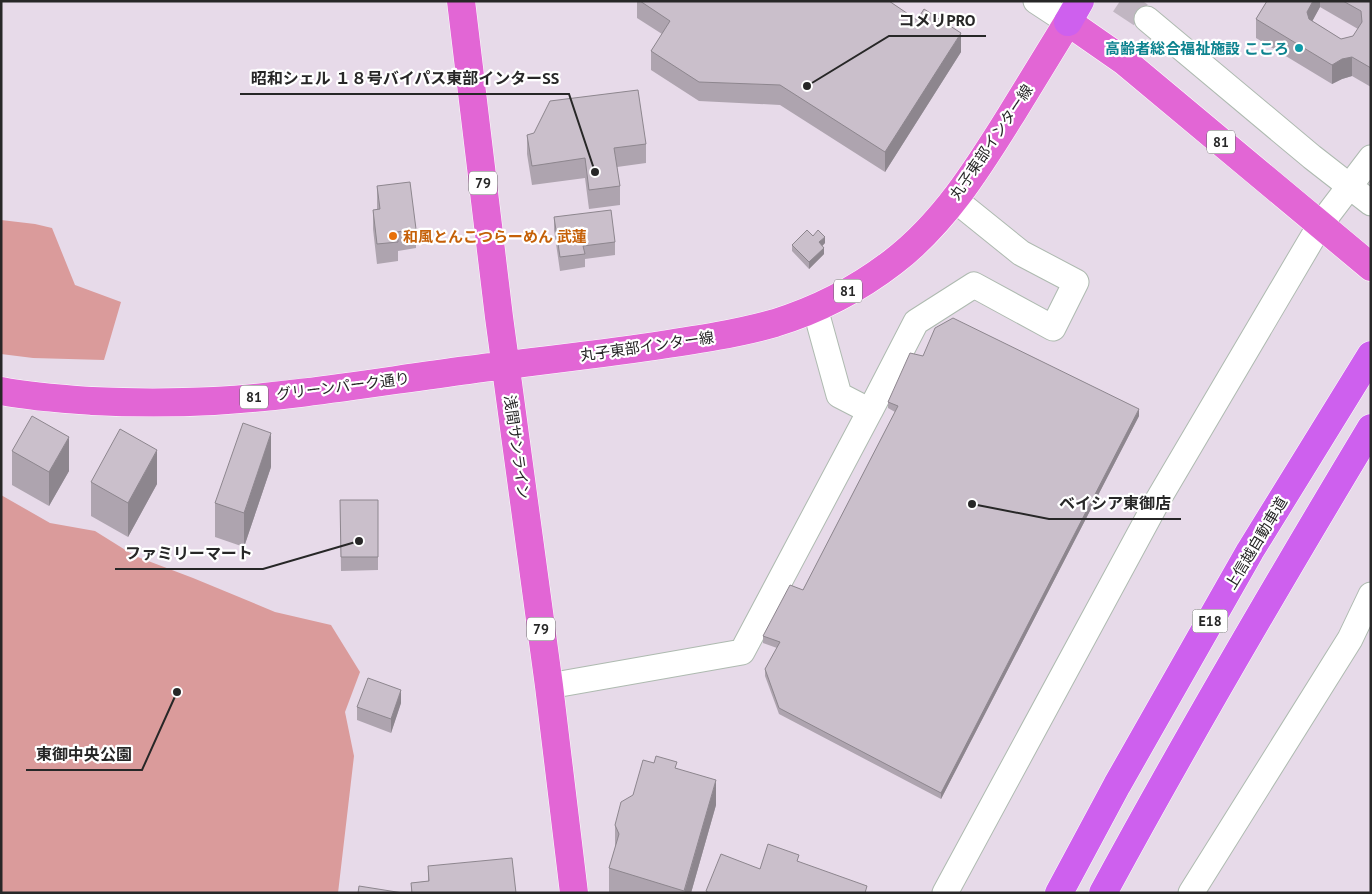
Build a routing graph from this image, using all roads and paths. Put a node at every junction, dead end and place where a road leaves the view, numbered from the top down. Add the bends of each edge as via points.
1 (461, 1) edge
2 (1036, 1) edge
3 (1074, 12) edge
4 (1147, 19) tunnel mouth
5 (1371, 158) edge
6 (1350, 186) junction
7 (954, 199) junction
8 (1371, 203) edge
9 (1320, 225) junction
10 (1371, 267) edge
11 (815, 308) junction
12 (1371, 355) edge
13 (506, 366) junction
14 (1, 392) edge
15 (870, 411) junction
16 (1371, 428) edge
17 (1371, 595) edge
18 (549, 686) junction
19 (574, 893) edge
20 (945, 893) edge
21 (1059, 893) edge
22 (1103, 893) edge
23 (1191, 893) edge

1 - 13 main road, 浅間サンライン / 79
2 - 3 street
3 - 7 main road, 丸子東部インター線 / 81 via 995,141
3 - 9 main road, 81 via 1124,61
4 - 6 street
5 - 6 street
6 - 8 street
6 - 9 street
7 - 11 main road, 丸子東部インター線 / 81 via 913,246 892,263
7 - 15 street via 1021,253 1076,282 1053,328 974,285 916,322
9 - 10 main road, 81
9 - 20 street via 1160,498
11 - 13 main road, 丸子東部インター線 / 81 via 764,326 698,339
11 - 15 street via 839,395
12 - 21 highway, 上信越自動車道 / E18 via 1246,559
13 - 14 main road, グリーンパーク通り / 81 via 216,401 122,402
13 - 18 main road, 浅間サンライン / 79
15 - 18 street via 742,652
16 - 22 highway, E18 via 1281,578
17 - 23 street via 1350,639
18 - 19 main road, 浅間サンライン / 79

